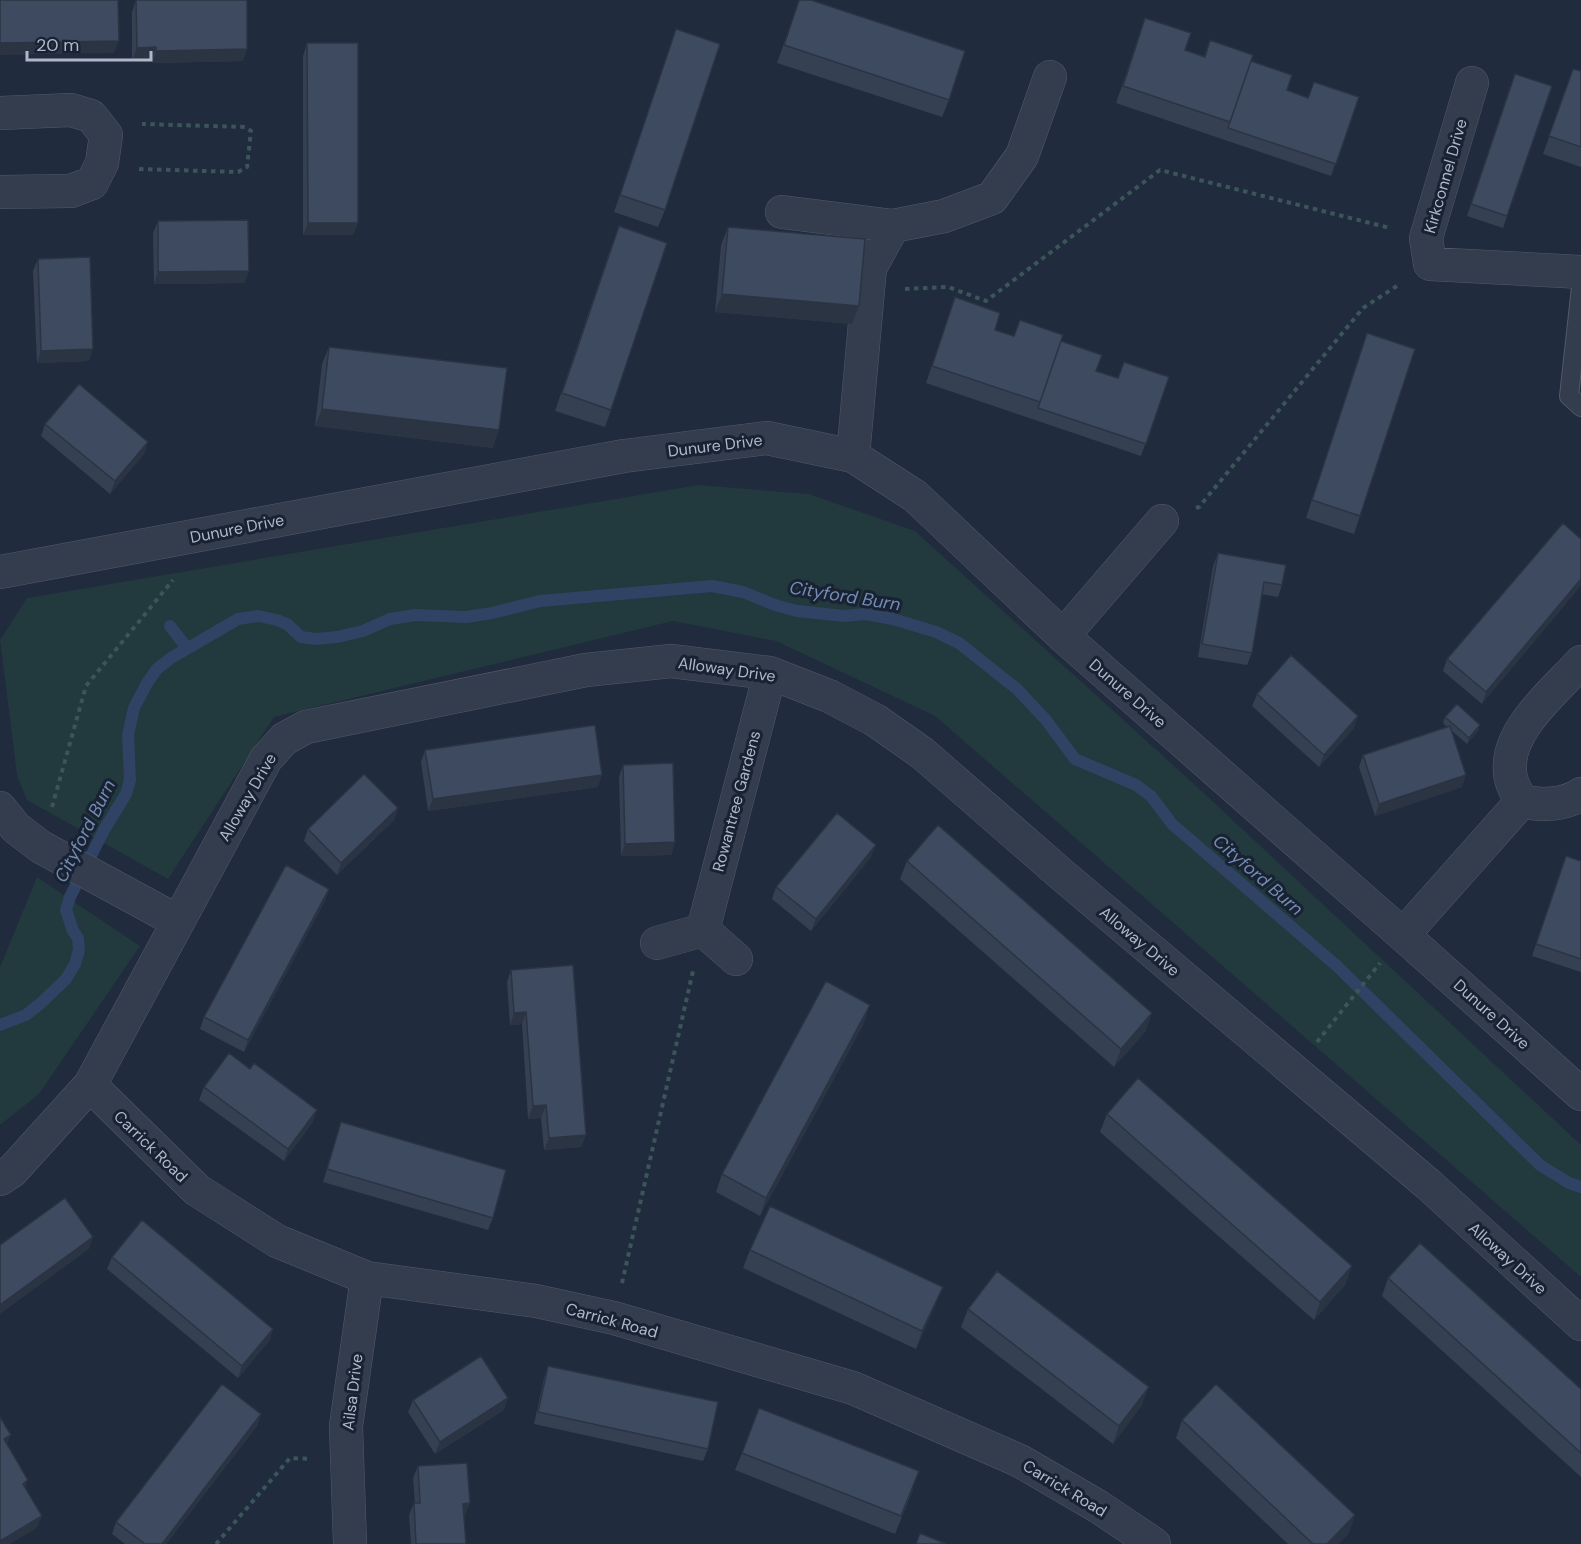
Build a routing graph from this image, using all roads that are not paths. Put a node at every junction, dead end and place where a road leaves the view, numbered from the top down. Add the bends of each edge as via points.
1 (1050, 77) dead end
2 (1472, 83) dead end
3 (0, 113) edge
4 (0, 192) edge
5 (782, 212) dead end
6 (893, 226) junction
7 (1581, 272) edge
8 (1581, 287) edge
9 (1581, 407) edge
10 (853, 456) junction
11 (1162, 521) road end
12 (0, 572) edge
13 (1063, 636) junction
14 (1581, 662) edge
15 (770, 673) junction
16 (1581, 794) edge
17 (1522, 801) junction
18 (22, 836) edge
19 (177, 921) junction
20 (703, 930) junction
21 (1403, 935) junction
22 (657, 943) dead end
23 (736, 959) dead end
24 (90, 1085) junction
25 (1581, 1094) edge
26 (0, 1179) edge
27 (368, 1278) junction
28 (1581, 1324) edge
29 (350, 1544) edge
30 (1154, 1544) edge

1 - 6 street via 1022,156 992,198 944,216
2 - 7 street, Kirkconnel Drive via 1428,251
3 - 4 street via 71,110 91,116 106,135 102,163 92,183 71,191
5 - 6 street
6 - 10 street via 870,268
8 - 9 lane via 1569,396
10 - 12 street, Dunure Drive via 767,438 624,456
10 - 13 street, Dunure Drive via 915,496
11 - 13 street
13 - 21 street, Dunure Drive
14 - 17 street via 1525,724 1514,744 1509,771
15 - 19 street, Alloway Drive via 671,661 586,670 306,727 284,739 266,759
15 - 20 street, Rowantree Gardens
15 - 28 street, Alloway Drive via 866,715 922,753 1429,1185
16 - 17 street via 1554,803 1535,805
17 - 21 street
18 - 19 street
19 - 24 street, Alloway Drive
20 - 22 street
20 - 23 street
21 - 25 street, Dunure Drive
24 - 26 street, Alloway Drive via 12,1171
24 - 27 street, Carrick Road via 197,1190 277,1241
27 - 29 street, Ailsa Drive via 346,1426
27 - 30 street, Carrick Road via 536,1301 614,1318 853,1388 1020,1461

